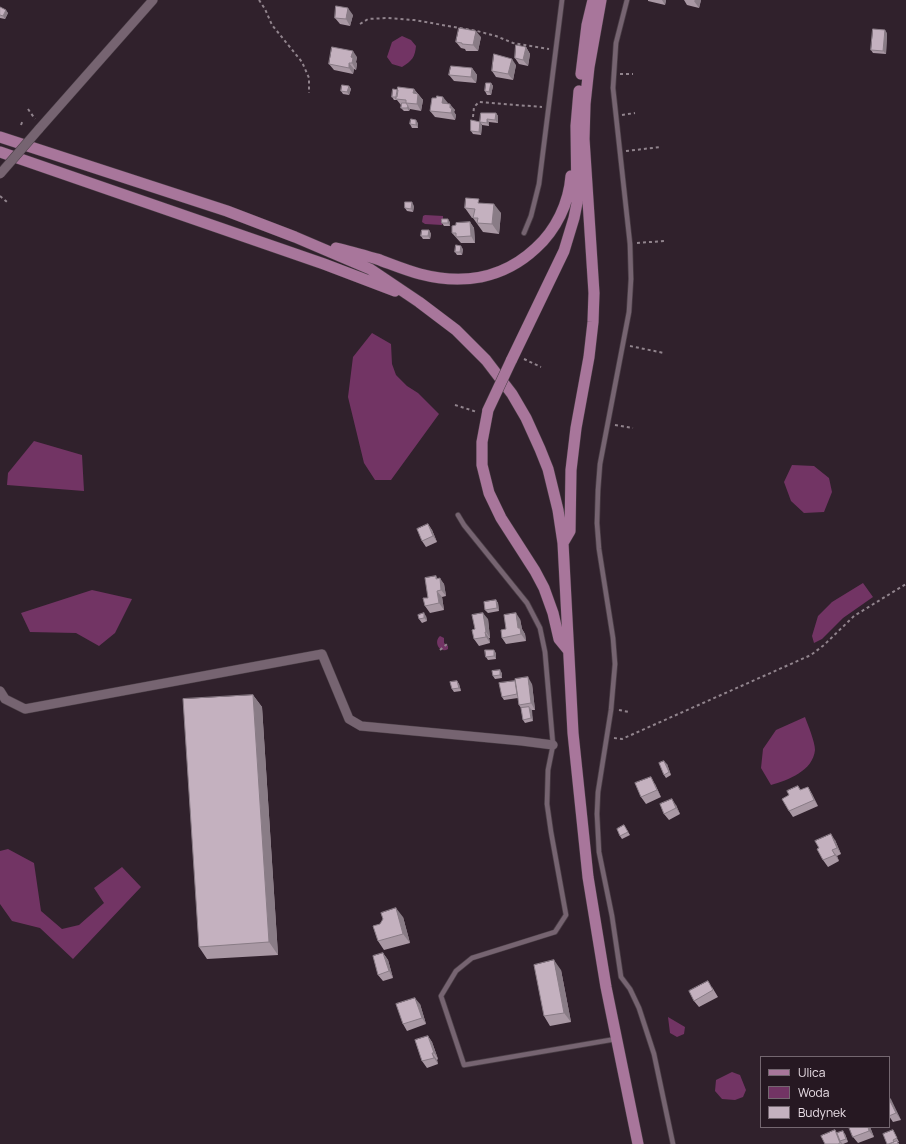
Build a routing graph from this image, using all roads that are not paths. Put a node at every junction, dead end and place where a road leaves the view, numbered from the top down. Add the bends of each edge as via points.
1 (152, 0) edge
2 (562, 0) edge
3 (593, 0) edge
4 (601, 0) edge
5 (628, 0) edge
6 (0, 137) edge
7 (0, 152) edge
8 (576, 166) junction
9 (0, 174) edge
10 (524, 233) dead end
11 (295, 236) junction
12 (414, 298) junction
13 (458, 515) dead end
14 (563, 543) junction
15 (568, 650) junction
16 (0, 691) edge
17 (553, 745) junction
18 (616, 1039) junction
19 (638, 1144) edge
20 (673, 1144) edge

1 - 9 street, bridge
2 - 10 lane via 539,184
3 - 8 main road via 582,60 576,126
4 - 14 main road via 589,67 584,132 594,293 593,322 570,470 570,531
5 - 20 lane via 616,43 613,74 631,278 629,312 600,464 598,490 599,549 615,664 597,814 600,852 621,977 639,1008 654,1054
6 - 11 main road via 227,211
7 - 12 main road via 324,264
8 - 11 main road via 571,173 566,203 546,238 518,263 484,277 457,280 426,275
8 - 15 main road, bridge via 577,203 564,252 512,357 488,413 482,442 482,464 489,493 501,518 544,588 560,639
11 - 12 main road via 370,269
12 - 14 main road via 456,330 486,360 512,394 526,418 548,469
13 - 17 lane via 527,603 540,628 545,652
14 - 15 main road
15 - 18 main road via 573,733 588,877
16 - 17 street via 5,700 25,709 322,654 349,719 361,726
17 - 18 lane via 548,770 547,804 566,915 555,932 472,958 456,972 441,996 464,1065
18 - 19 main road

